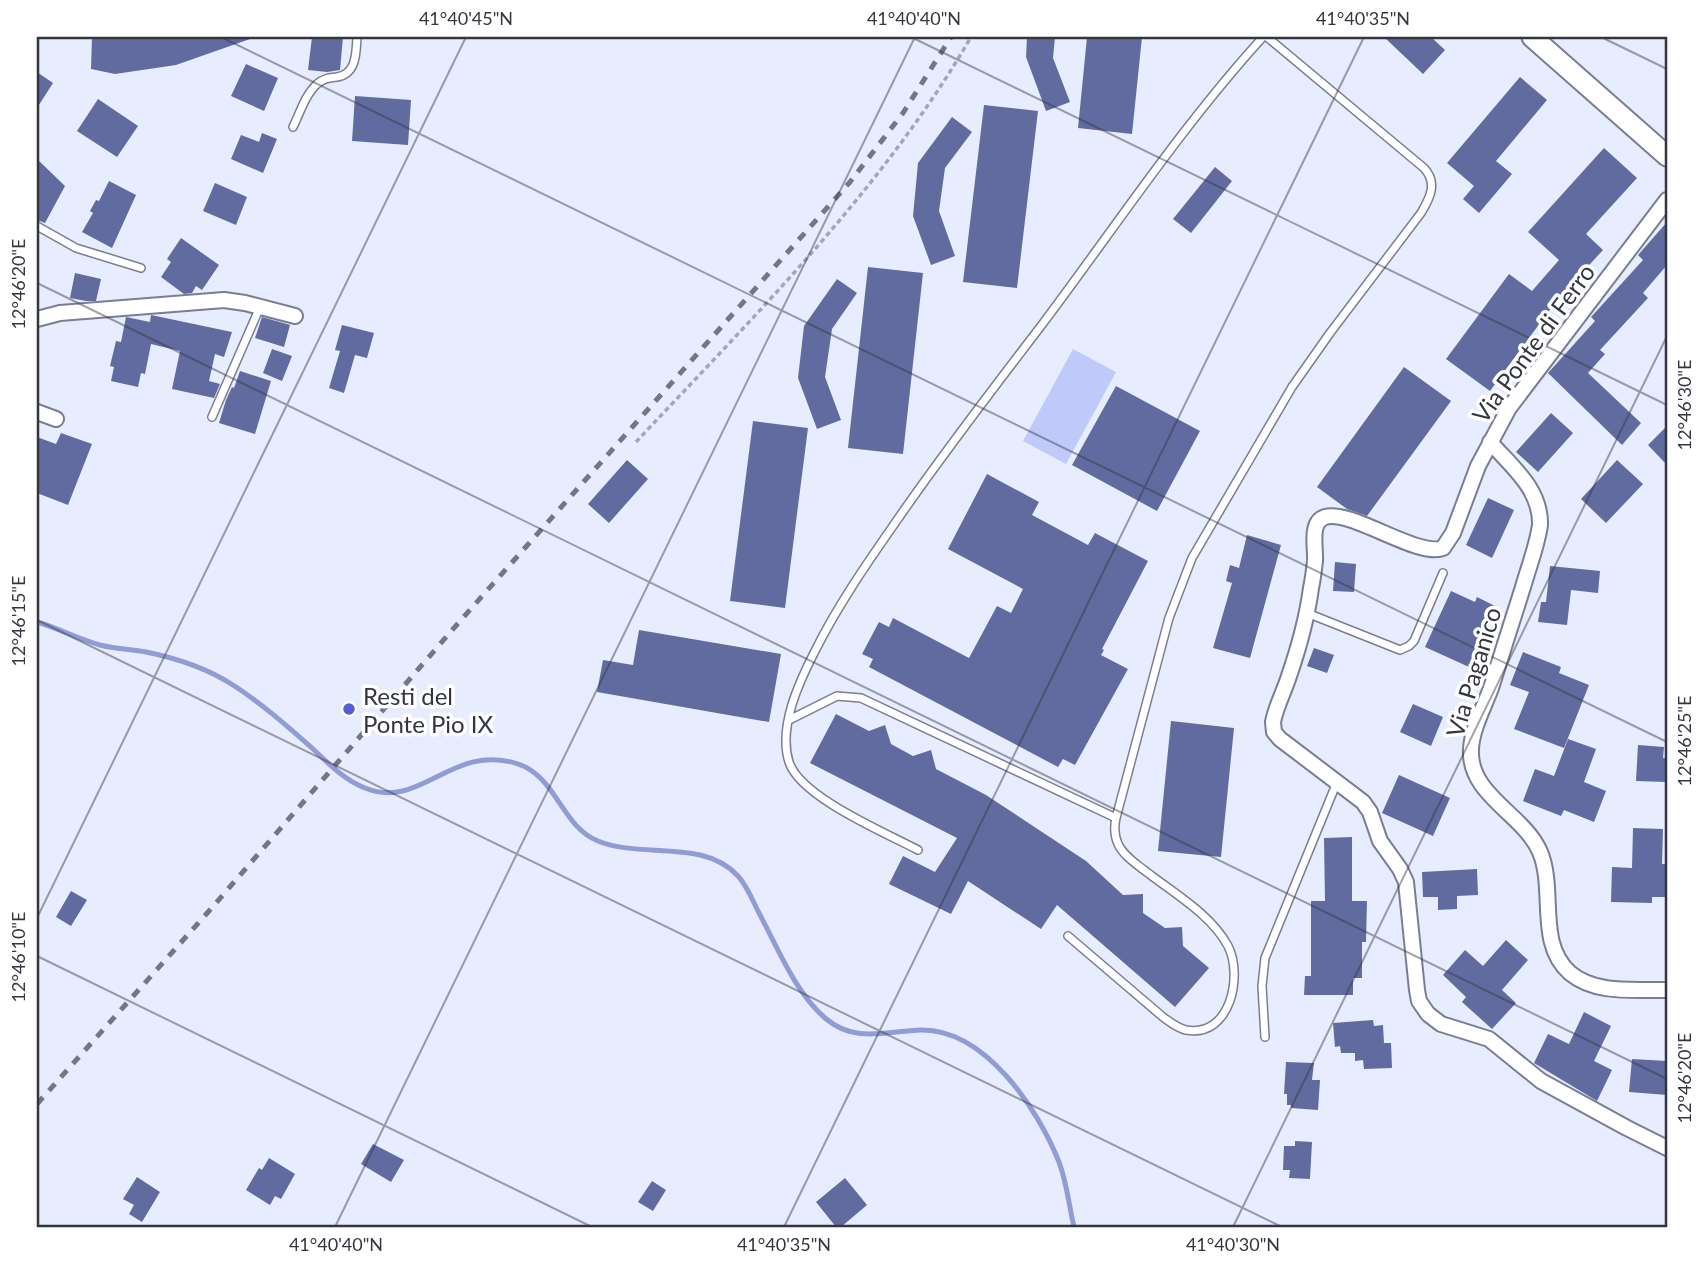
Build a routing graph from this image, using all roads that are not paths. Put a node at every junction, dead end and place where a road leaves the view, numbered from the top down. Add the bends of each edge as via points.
1 (357, 37) edge
2 (1265, 37) edge
3 (1532, 37) edge
4 (293, 127) dead end
5 (1667, 156) edge
6 (1667, 200) edge
7 (37, 226) edge
8 (141, 268) dead end
9 (260, 307) junction
10 (295, 316) dead end
11 (37, 319) edge
12 (37, 412) edge
13 (212, 417) dead end
14 (56, 419) dead end
15 (1490, 442) junction
16 (1443, 573) dead end
17 (1307, 613) junction
18 (789, 720) junction
19 (1337, 781) junction
20 (1116, 818) junction
21 (918, 850) dead end
22 (1068, 936) dead end
23 (1667, 990) edge
24 (1265, 1037) dead end
25 (1667, 1148) edge

1 - 4 lane via 350,70 317,85
2 - 18 lane via 1181,135 900,516 822,637
2 - 20 lane via 1424,169 1432,192 1292,387 1192,558 1168,618
3 - 5 main road
6 - 15 street, Via Ponte di Ferro via 1516,399
7 - 8 lane via 76,248
9 - 10 street
9 - 11 street via 218,300 60,313
9 - 13 lane
12 - 14 street
15 - 17 street, Via Ponte di Ferro via 1454,533 1443,548 1429,550 1333,517 1318,522
15 - 23 street, Via Paganico via 1532,489 1540,508 1540,525 1472,743 1473,766 1484,788 1525,829 1540,852 1547,878 1551,941 1563,966 1600,987
16 - 17 lane via 1416,636 1405,649 1390,648
17 - 19 street, Via Ponte di Ferro via 1273,727 1280,739
18 - 20 lane via 837,696 861,698
18 - 21 lane via 790,764 802,782 839,809
19 - 24 lane via 1265,958
19 - 25 street, Via Ponte di Ferro via 1363,802 1380,841 1402,872 1419,1001 1428,1014 1453,1029 1489,1040 1541,1081
20 - 22 lane via 1116,839 1127,856 1210,924 1227,944 1234,965 1231,1000 1210,1025 1195,1030 1179,1027

